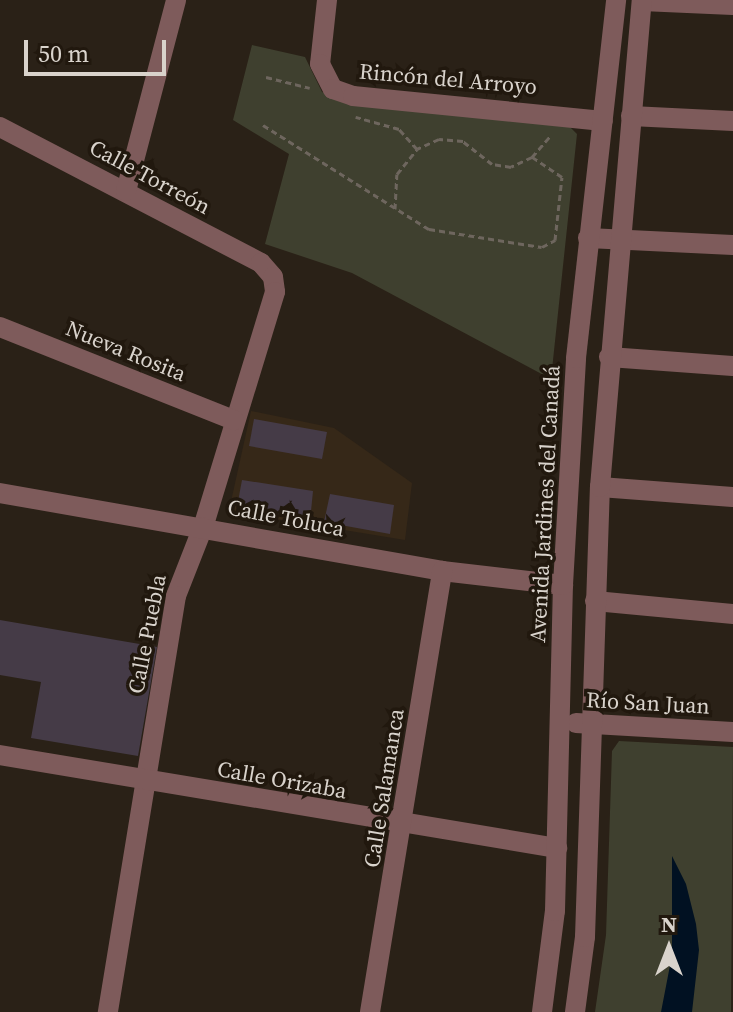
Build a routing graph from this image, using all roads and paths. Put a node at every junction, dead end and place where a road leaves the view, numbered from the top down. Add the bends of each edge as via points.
1 (327, 0) edge
2 (616, 0) edge
3 (642, 0) edge
4 (170, 2) edge
5 (733, 5) edge
6 (266, 77) dead end
7 (313, 89) dead end
8 (348, 115) dead end
9 (631, 116) junction
10 (603, 121) junction
11 (733, 121) edge
12 (263, 125) dead end
13 (0, 127) edge
14 (417, 149) junction
15 (126, 191) junction
16 (395, 210) junction
17 (588, 238) junction
18 (619, 239) junction
19 (733, 245) edge
20 (273, 277) joint
21 (0, 327) edge
22 (609, 357) junction
23 (733, 366) edge
24 (234, 420) junction
25 (600, 487) junction
26 (0, 493) edge
27 (733, 497) edge
28 (203, 527) junction
29 (442, 571) junction
30 (563, 585) junction
31 (595, 601) junction
32 (733, 614) edge
33 (561, 722) junction
34 (590, 724) junction
35 (733, 732) edge
36 (0, 755) edge
37 (146, 780) junction
38 (404, 825) junction
39 (557, 848) junction
40 (108, 1012) edge
41 (370, 1012) edge
42 (542, 1012) edge
43 (575, 1012) edge

1 - 10 street, Rincón del Arroyo via 320,64 333,89 353,96
2 - 10 street, Avenida Jardines del Canadá
3 - 5 street
3 - 9 street
4 - 15 street
6 - 7 path
8 - 14 path via 399,129
9 - 11 street
9 - 18 street
10 - 17 street, Avenida Jardines del Canadá
12 - 16 path
13 - 15 street, Calle Torreón
14 - 16 path via 407,155 397,174
14 - 16 path via 439,139 463,141 492,164 511,167 532,157 562,177 555,240 542,247 429,229
15 - 20 street, Calle Torreón via 261,263
17 - 18 street
17 - 30 street, Avenida Jardines del Canadá
18 - 19 street
18 - 22 street
20 - 24 street, Calle Puebla via 275,292
21 - 24 street, Nueva Rosita
22 - 23 street
22 - 25 street
24 - 28 street, Calle Puebla
25 - 27 street
25 - 31 street
26 - 28 street, Calle Toluca
28 - 29 street, Calle Toluca
28 - 37 street, Calle Puebla via 176,596
29 - 30 street, Calle Toluca
29 - 38 street, Calle Salamanca
30 - 33 street, Avenida Jardines del Canadá
31 - 32 street
31 - 34 street
33 - 34 street, Río San Juan
33 - 39 street, Avenida Jardines del Canadá
34 - 35 street, Río San Juan
34 - 43 street via 585,937
36 - 37 street, Calle Orizaba
37 - 38 street, Calle Orizaba
37 - 40 street, Calle Puebla
38 - 39 street, Calle Orizaba
38 - 41 street, Calle Salamanca
39 - 42 street, Avenida Jardines del Canadá via 554,929

